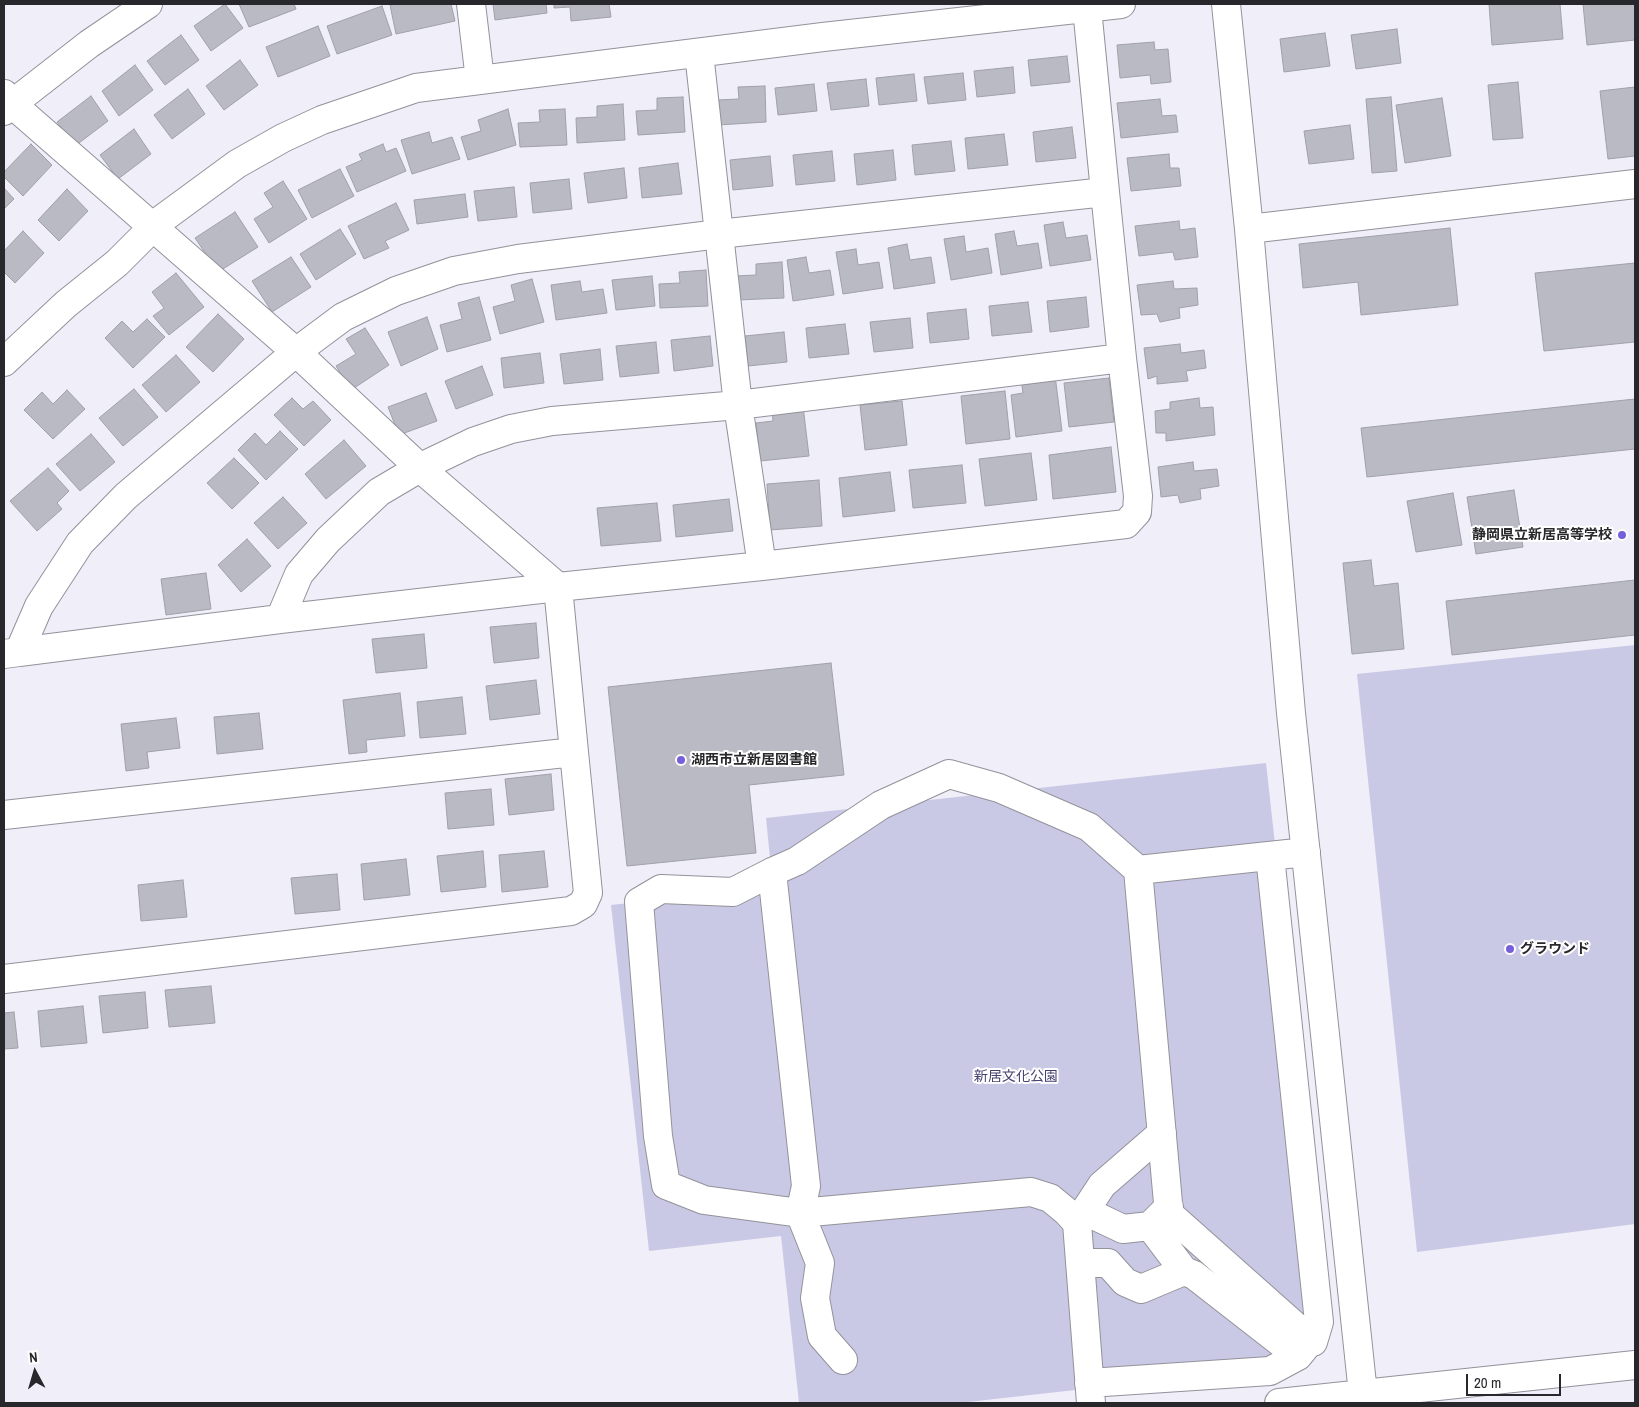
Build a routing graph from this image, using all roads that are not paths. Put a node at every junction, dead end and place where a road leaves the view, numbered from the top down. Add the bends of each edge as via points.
1 (148, 4) edge
2 (472, 4) edge
3 (1121, 4) edge
4 (1226, 4) edge
5 (1088, 8) junction
6 (1030, 9) edge
7 (699, 53) junction
8 (480, 80) junction
9 (6, 103) edge
10 (1635, 184) edge
11 (1105, 192) junction
12 (153, 227) junction
13 (1249, 229) junction
14 (719, 234) junction
15 (296, 352) junction
16 (1122, 358) junction
17 (4, 362) edge
18 (738, 405) junction
19 (420, 468) junction
20 (762, 566) junction
21 (558, 587) junction
22 (280, 619) junction
23 (11, 653) edge
24 (574, 752) junction
25 (4, 815) edge
26 (1306, 852) junction
27 (1270, 856) junction
28 (1138, 870) junction
29 (772, 872) junction
30 (4, 980) edge
31 (1162, 1134) junction
32 (1169, 1207) junction
33 (800, 1213) junction
34 (1081, 1217) junction
35 (1150, 1226) junction
36 (1080, 1263) junction
37 (1184, 1271) junction
38 (1304, 1348) junction
39 (844, 1360) dead end
40 (1635, 1365) edge
41 (1090, 1393) edge
42 (1364, 1399) edge
43 (1280, 1403) edge

1 - 9 street
2 - 8 street
3 - 5 street
4 - 13 street
5 - 6 street
5 - 11 street
6 - 7 street
7 - 8 street
7 - 14 street
8 - 12 street via 416,88 331,117 283,138 237,164
9 - 12 street
10 - 13 street
11 - 14 street
11 - 16 street
12 - 15 street
12 - 17 street
13 - 26 street
14 - 15 street via 518,259 454,271 396,291 343,317
14 - 18 street
15 - 19 street
15 - 23 street via 126,496 80,543
16 - 18 street
16 - 20 street via 1138,496 1138,512 1126,524
18 - 19 street via 552,422 511,429 473,442
18 - 20 street
19 - 21 street
19 - 22 street via 379,492 328,540 299,574
20 - 21 street
21 - 22 street
21 - 24 street
22 - 23 street
24 - 25 street
24 - 30 street via 588,893 583,904 571,911
26 - 27 street
26 - 42 street
27 - 28 street
27 - 38 street via 1319,1322 1313,1342
28 - 29 street via 1089,827 999,788 949,774 881,805 797,861
28 - 31 street
29 - 33 street via 806,1186
29 - 33 street via 733,892 661,889 639,902 658,1136 666,1185 704,1200
31 - 32 street
31 - 34 street via 1102,1185
32 - 35 street
32 - 38 street via 1169,1214
33 - 34 street via 1031,1192 1050,1198 1067,1212
33 - 39 street via 820,1263 815,1298 822,1336
34 - 35 street via 1123,1229
34 - 36 street
35 - 37 street
36 - 37 street via 1108,1263 1124,1282 1141,1289
36 - 41 street
37 - 38 street via 1194,1274
38 - 41 street via 1270,1371
40 - 42 street
42 - 43 street

